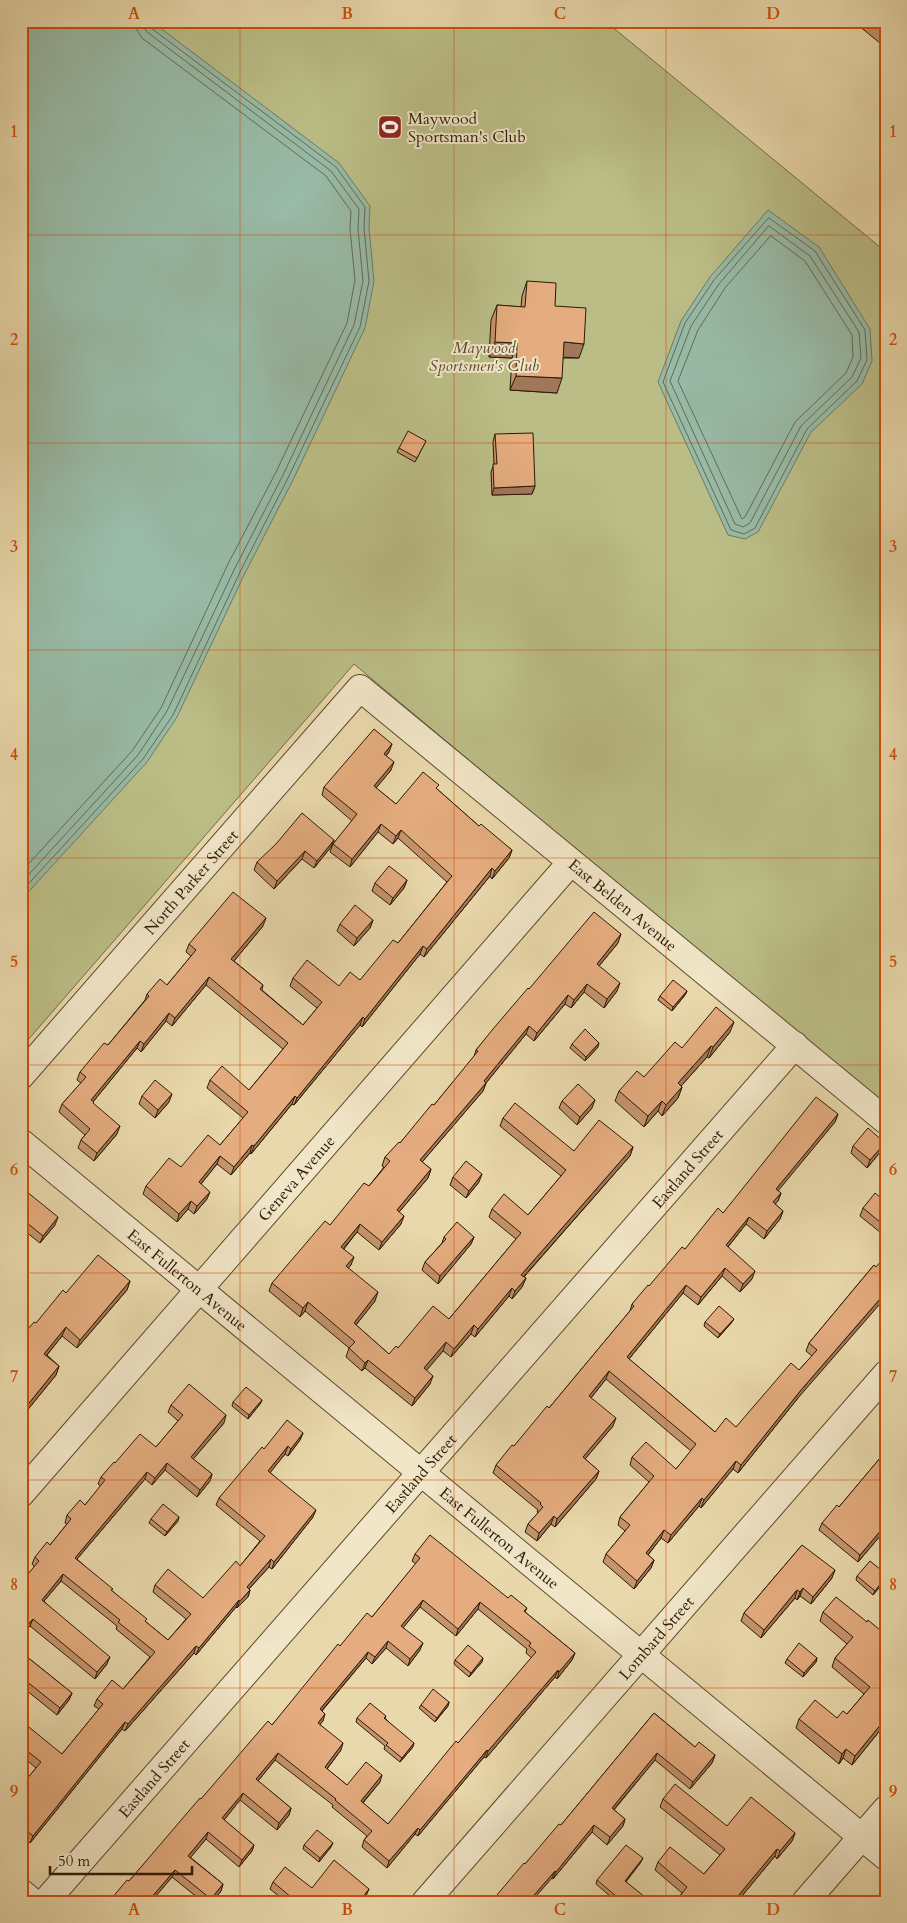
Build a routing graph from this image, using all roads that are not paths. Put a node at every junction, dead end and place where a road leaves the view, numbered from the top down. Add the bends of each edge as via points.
1 (360, 688) joint
2 (570, 862) junction
3 (795, 1045) junction
4 (21, 1076) edge
5 (886, 1120) edge
6 (21, 1142) edge
7 (199, 1289) junction
8 (886, 1374) edge
9 (421, 1472) junction
10 (21, 1494) edge
11 (641, 1654) junction
12 (886, 1809) edge
13 (861, 1837) junction
14 (886, 1857) edge
15 (21, 1892) edge
16 (33, 1902) edge
17 (45, 1902) edge
18 (425, 1902) edge
19 (805, 1902) edge

1 - 2 street, East Belden Avenue
1 - 4 street, North Parker Street
2 - 3 street, East Belden Avenue
2 - 7 street, Geneva Avenue
3 - 5 street, East Belden Avenue
3 - 9 street, Eastland Street
6 - 7 street, East Fullerton Avenue
7 - 9 street, East Fullerton Avenue
7 - 10 street, Geneva Avenue
8 - 11 street, Lombard Street
9 - 11 street, East Fullerton Avenue
9 - 17 street, Eastland Street
11 - 13 street, East Fullerton Avenue
11 - 18 street, Lombard Street
12 - 13 street
13 - 14 street, East Fullerton Avenue
13 - 19 street
15 - 16 street

